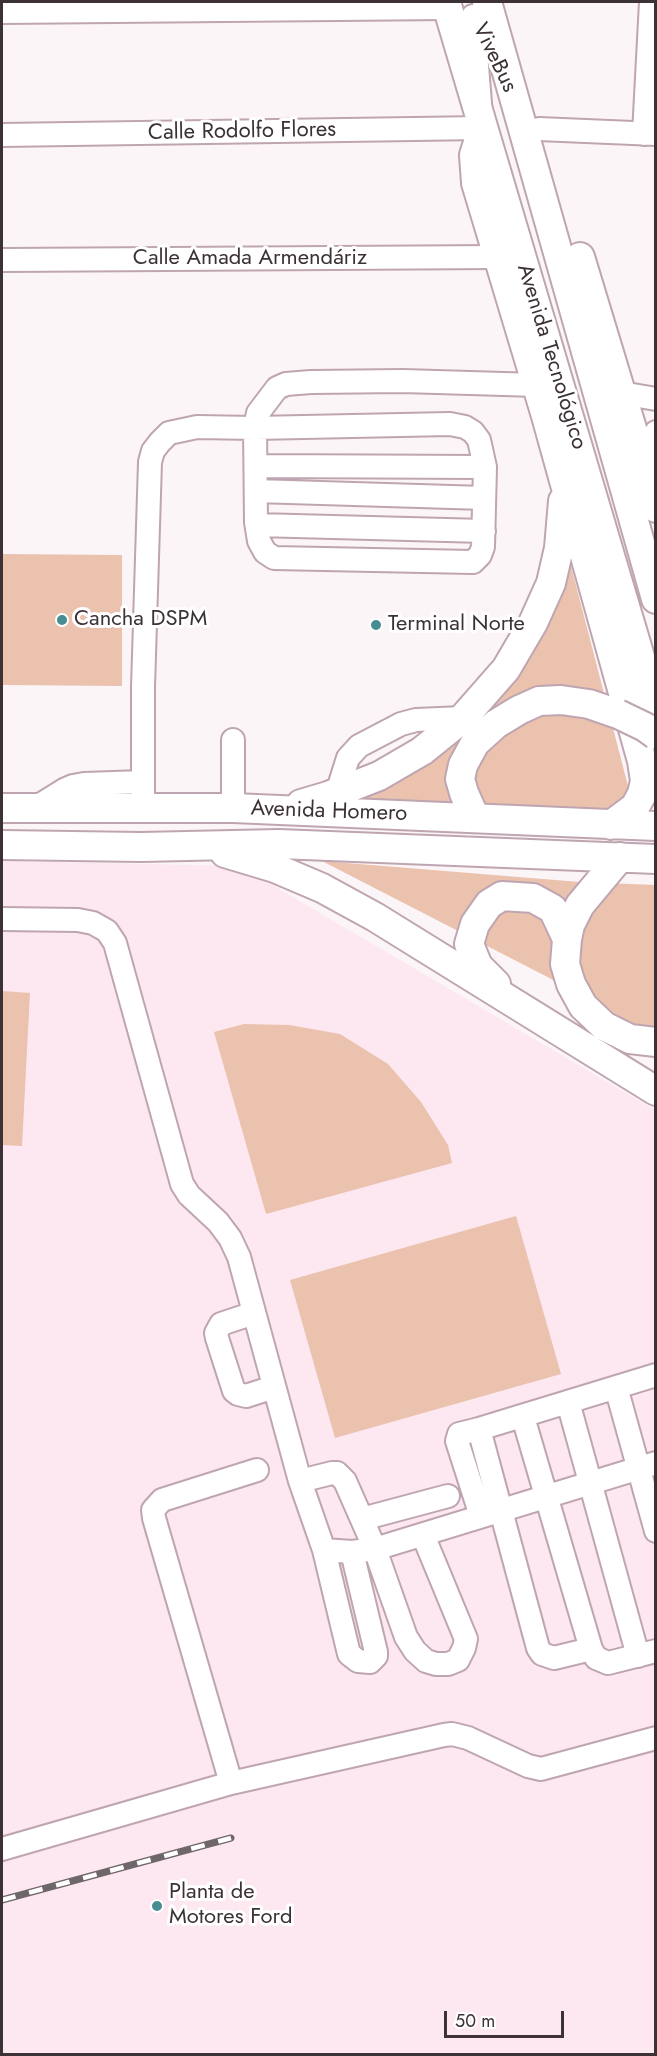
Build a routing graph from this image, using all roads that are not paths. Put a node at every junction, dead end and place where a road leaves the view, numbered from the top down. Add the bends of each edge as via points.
1 (651, 2) edge
2 (465, 6) edge
3 (2, 12) edge
4 (530, 121) junction
5 (482, 128) junction
6 (650, 134) edge
7 (2, 135) edge
8 (498, 257) junction
9 (2, 260) edge
10 (537, 385) junction
11 (621, 393) junction
12 (656, 399) edge
13 (255, 428) junction
14 (656, 432) edge
15 (641, 459) junction
16 (256, 466) junction
17 (485, 467) junction
18 (563, 478) junction
19 (256, 491) junction
20 (484, 498) junction
21 (656, 508) edge
22 (257, 525) junction
23 (484, 531) junction
24 (656, 599) edge
25 (656, 711) edge
26 (656, 735) edge
27 (233, 740) dead end
28 (649, 769) edge
29 (143, 795) junction
30 (2, 808) edge
31 (233, 808) junction
32 (283, 810) junction
33 (475, 818) junction
34 (619, 826) junction
35 (656, 826) edge
36 (2, 845) edge
37 (200, 846) junction
38 (141, 847) junction
39 (638, 858) edge
40 (2, 919) edge
41 (567, 939) junction
42 (532, 1014) junction
43 (656, 1042) edge
44 (656, 1091) edge
45 (254, 1313) junction
46 (656, 1375) edge
47 (274, 1387) junction
48 (616, 1387) junction
49 (568, 1402) junction
50 (523, 1417) junction
51 (647, 1465) edge
52 (257, 1470) dead end
53 (300, 1481) junction
54 (592, 1483) junction
55 (448, 1496) dead end
56 (548, 1496) junction
57 (491, 1512) junction
58 (362, 1519) junction
59 (656, 1531) edge
60 (423, 1535) junction
61 (375, 1549) junction
62 (324, 1550) junction
63 (352, 1552) junction
64 (591, 1649) junction
65 (647, 1653) edge
66 (656, 1737) edge
67 (231, 1784) junction
68 (2, 1849) edge

1 - 6 street
2 - 3 street
2 - 4 main road, Avenida Tecnológico
2 - 5 main road, Avenida Tecnológico
4 - 6 street
4 - 11 main road via 549,154
4 - 24 main road, Avenida Tecnológico
5 - 7 street, Calle Rodolfo Flores
5 - 8 main road via 474,155 475,175
5 - 25 main road, Avenida Tecnológico
8 - 9 street, Calle Amada Armendáriz
8 - 10 main road
10 - 13 street via 403,381 286,384 277,388 263,405
10 - 18 main road
11 - 12 street
11 - 15 main road
13 - 16 street
13 - 17 street via 450,424 473,432 479,440
13 - 29 street via 183,429 169,433 153,451 143,687
14 - 15 street
15 - 21 main road
16 - 17 street
16 - 19 street
17 - 20 street
18 - 28 main road
18 - 32 main road via 559,548 551,583 506,669 464,718 422,751 379,776
19 - 20 street
19 - 22 street
20 - 23 street
22 - 23 street
22 - 23 street via 265,552 287,560 473,562 483,547
26 - 33 main road, bridge via 618,714 589,704 539,701 519,710 475,743 463,765 460,779
27 - 31 street
28 - 34 main road via 642,794
29 - 30 main road, Avenida Homero via 35,808
29 - 31 main road, Avenida Homero
29 - 38 main road
31 - 32 main road, Avenida Homero
32 - 33 main road, Avenida Homero
33 - 34 main road, Avenida Homero
34 - 35 main road, Avenida Homero
36 - 38 main road, Avenida Homero
37 - 38 main road, Avenida Homero
37 - 39 main road, Avenida Homero via 343,845
37 - 42 main road via 275,868 322,888
39 - 41 main road via 580,905
40 - 45 street via 93,923 107,931 115,943 182,1184 230,1238
41 - 42 main road via 553,909 533,898 502,896 489,904 475,924 469,944 478,966
41 - 43 main road via 566,964 583,1006 604,1026 630,1039
42 - 44 main road
45 - 47 street
45 - 47 street via 221,1324 217,1338 234,1391 246,1396
46 - 48 street
47 - 53 street
48 - 49 street
48 - 51 street
49 - 50 street
49 - 54 street
50 - 56 street
50 - 57 street via 479,1429
51 - 54 street
51 - 59 street
52 - 67 street via 162,1500 153,1510
53 - 58 street via 332,1473 341,1476
53 - 62 street
54 - 56 street
54 - 65 street
55 - 58 street
56 - 57 street
56 - 64 street
57 - 60 street
57 - 64 street via 542,1654 554,1658
58 - 61 street
60 - 61 street
60 - 61 street via 466,1639 458,1660 448,1664 426,1661 406,1637
61 - 63 street
62 - 63 street
62 - 63 street via 349,1654 357,1661 370,1662 376,1652
64 - 65 street via 596,1658 608,1663
66 - 67 street via 541,1768 452,1734
67 - 68 street

